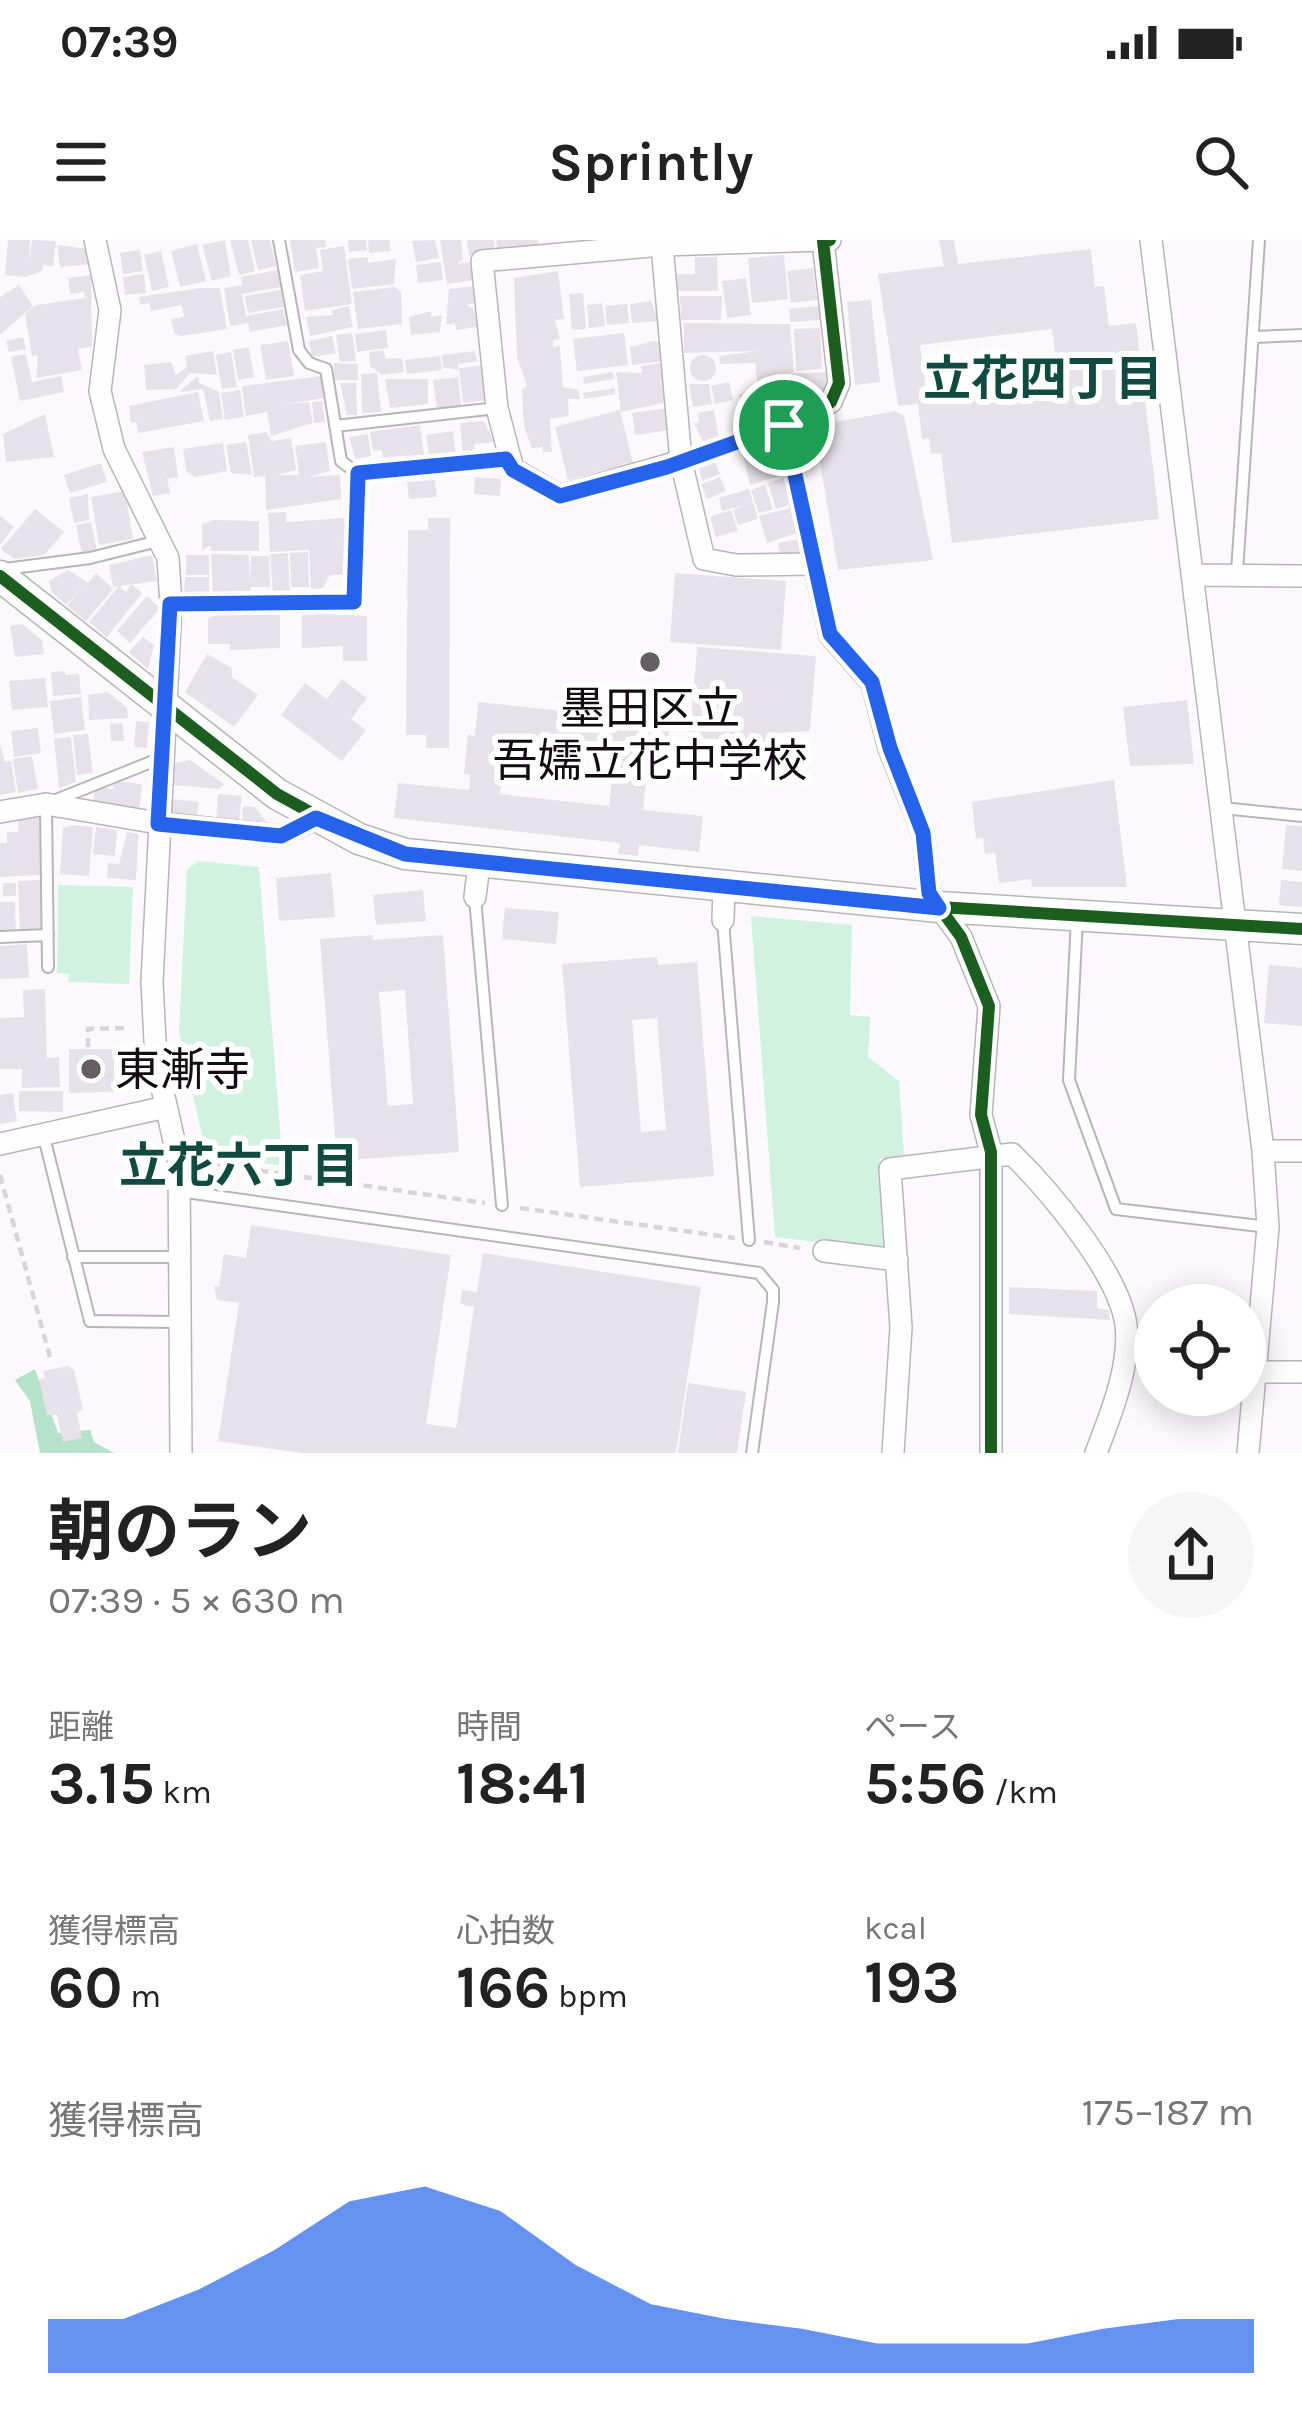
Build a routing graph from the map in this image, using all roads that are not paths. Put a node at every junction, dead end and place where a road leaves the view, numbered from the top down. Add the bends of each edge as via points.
1 (95, 240) edge
2 (279, 240) edge
3 (826, 240) edge
4 (1151, 240) edge
5 (1259, 240) edge
6 (662, 245) junction
7 (548, 247) edge
8 (1302, 335) edge
9 (1255, 337) junction
10 (497, 408) junction
11 (784, 425) junction
12 (335, 426) junction
13 (506, 459) junction
14 (681, 461) junction
15 (358, 473) junction
16 (161, 540) junction
17 (814, 564) junction
18 (0, 572) edge
19 (1237, 572) junction
20 (1192, 575) junction
21 (1302, 576) edge
22 (170, 604) junction
23 (163, 701) junction
24 (161, 758) junction
25 (46, 804) junction
26 (1221, 808) junction
27 (0, 812) edge
28 (1302, 816) edge
29 (316, 818) junction
30 (158, 824) junction
31 (479, 863) junction
32 (724, 888) junction
33 (476, 897) joint
34 (939, 908) junction
35 (1078, 917) junction
36 (723, 920) joint
37 (1236, 925) junction
38 (1302, 929) edge
39 (48, 935) junction
40 (0, 937) edge
41 (48, 967) dead end
42 (166, 1107) junction
43 (43, 1133) junction
44 (0, 1144) edge
45 (1263, 1150) junction
46 (1302, 1151) edge
47 (992, 1152) junction
48 (179, 1191) junction
49 (502, 1205) dead end
50 (1268, 1227) junction
51 (749, 1240) dead end
52 (824, 1251) dead end
53 (74, 1257) junction
54 (182, 1257) junction
55 (897, 1260) junction
56 (1263, 1284) edge
57 (180, 1322) junction
58 (1266, 1372) edge
59 (1302, 1372) edge
60 (1251, 1416) edge
61 (182, 1453) edge
62 (752, 1453) edge
63 (893, 1453) edge
64 (992, 1453) edge
65 (1096, 1453) edge
66 (1248, 1453) edge

1 - 16 street via 110,310 100,391 114,449
2 - 12 lane via 299,350 326,369
3 - 6 street
3 - 11 street via 839,383 831,402
4 - 20 street
5 - 9 lane
6 - 7 street
6 - 14 street
7 - 10 street via 482,261
8 - 9 lane
9 - 19 lane
10 - 12 lane
10 - 13 street
11 - 14 lane
11 - 17 street
12 - 15 lane via 341,461
13 - 14 street via 560,496
13 - 15 lane
14 - 17 street via 704,560
15 - 22 lane via 354,602
16 - 18 lane
16 - 22 street
17 - 34 street via 830,634 872,682
18 - 23 street
19 - 20 street
19 - 21 street
20 - 26 street
22 - 23 street
23 - 24 street
23 - 29 street
24 - 25 lane
24 - 30 street
25 - 27 street
25 - 30 street
25 - 39 lane
26 - 28 lane
26 - 37 street
29 - 30 street via 281,836
29 - 31 street via 405,854
30 - 42 street via 152,1006
31 - 32 street
31 - 33 street
32 - 34 street
32 - 36 street
33 - 49 lane
34 - 35 street
34 - 47 street via 961,937 989,1006 981,1115
35 - 37 street
35 - 50 lane via 1069,1080 1116,1209
36 - 51 lane
37 - 38 street
37 - 45 street
39 - 40 lane
39 - 41 lane
42 - 43 street
42 - 48 street
43 - 44 street
43 - 53 lane
45 - 46 street
45 - 50 street
47 - 55 street via 890,1169
47 - 64 street
47 - 65 street via 1012,1154 1058,1198 1121,1305 1126,1330 1114,1405
48 - 54 street
48 - 62 lane via 759,1273 773,1302
50 - 56 street
52 - 55 street
53 - 54 lane
53 - 57 lane via 90,1321
54 - 57 street
55 - 63 street
57 - 61 street
58 - 59 street
60 - 66 street

